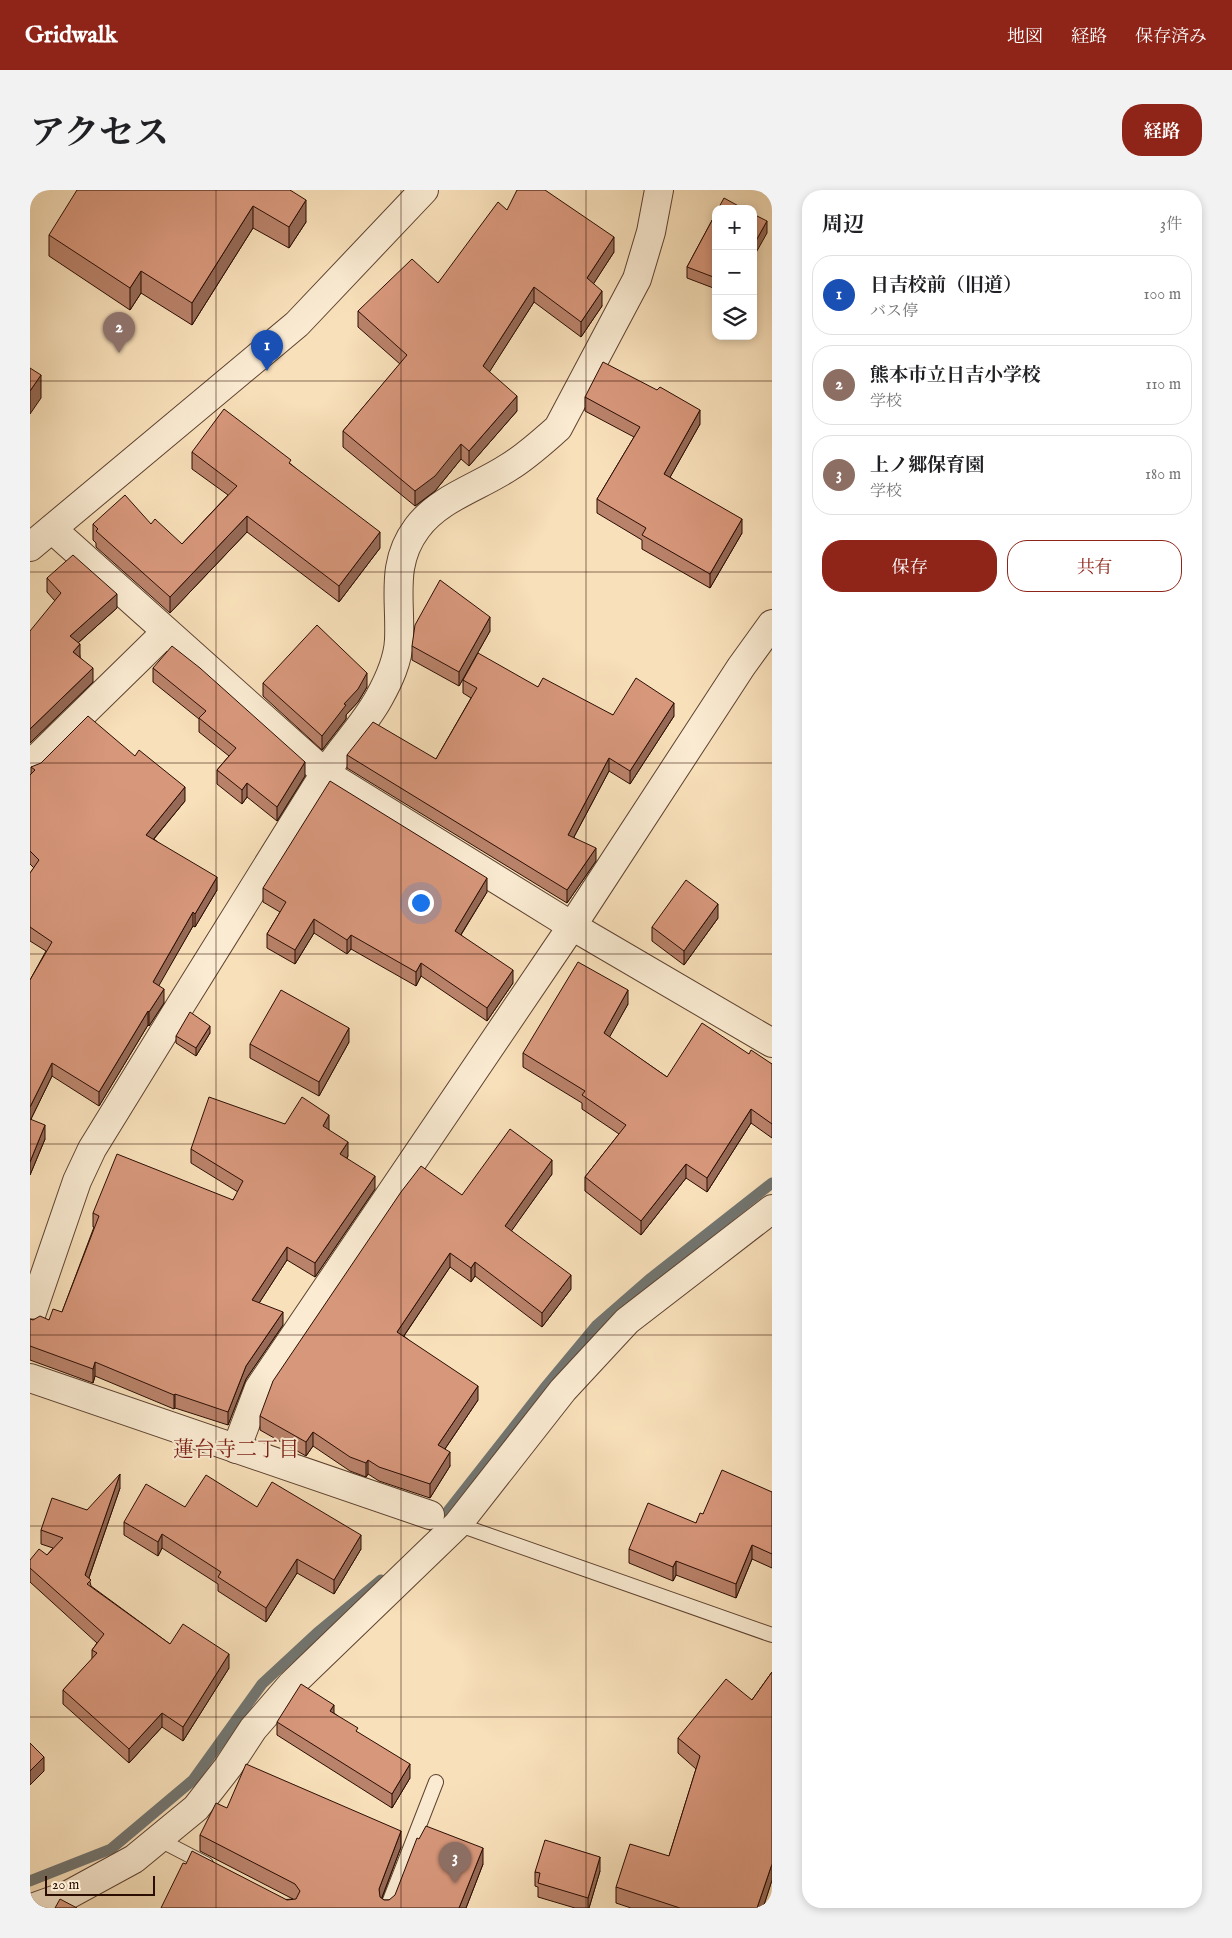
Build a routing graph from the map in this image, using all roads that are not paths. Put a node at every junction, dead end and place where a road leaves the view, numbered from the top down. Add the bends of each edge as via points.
1 (424, 190) edge
2 (659, 190) edge
3 (52, 529) junction
4 (30, 547) edge
5 (772, 624) edge
6 (166, 632) junction
7 (30, 765) edge
8 (325, 773) junction
9 (572, 926) junction
10 (772, 1043) edge
11 (772, 1209) edge
12 (39, 1264) edge
13 (30, 1318) edge
14 (30, 1378) edge
15 (236, 1449) junction
16 (448, 1521) junction
17 (772, 1636) edge
18 (436, 1782) dead end
19 (158, 1839) junction
20 (220, 1871) edge
21 (32, 1908) edge
22 (387, 1908) edge

1 - 3 street via 297,324
2 - 8 street via 651,232 636,279 558,428 508,468 466,490 436,510 417,528 403,554 398,574 399,640 394,667 379,700
3 - 4 street
3 - 6 street
5 - 9 street
6 - 7 street
6 - 8 street
8 - 9 street
8 - 12 street via 92,1149
9 - 10 street
9 - 15 street via 259,1388
11 - 16 street via 627,1321
12 - 13 street
14 - 15 street
15 - 16 street
16 - 17 lane
16 - 19 street via 292,1684 253,1729 196,1808
18 - 22 lane
19 - 20 lane
19 - 21 street via 134,1859 68,1895

